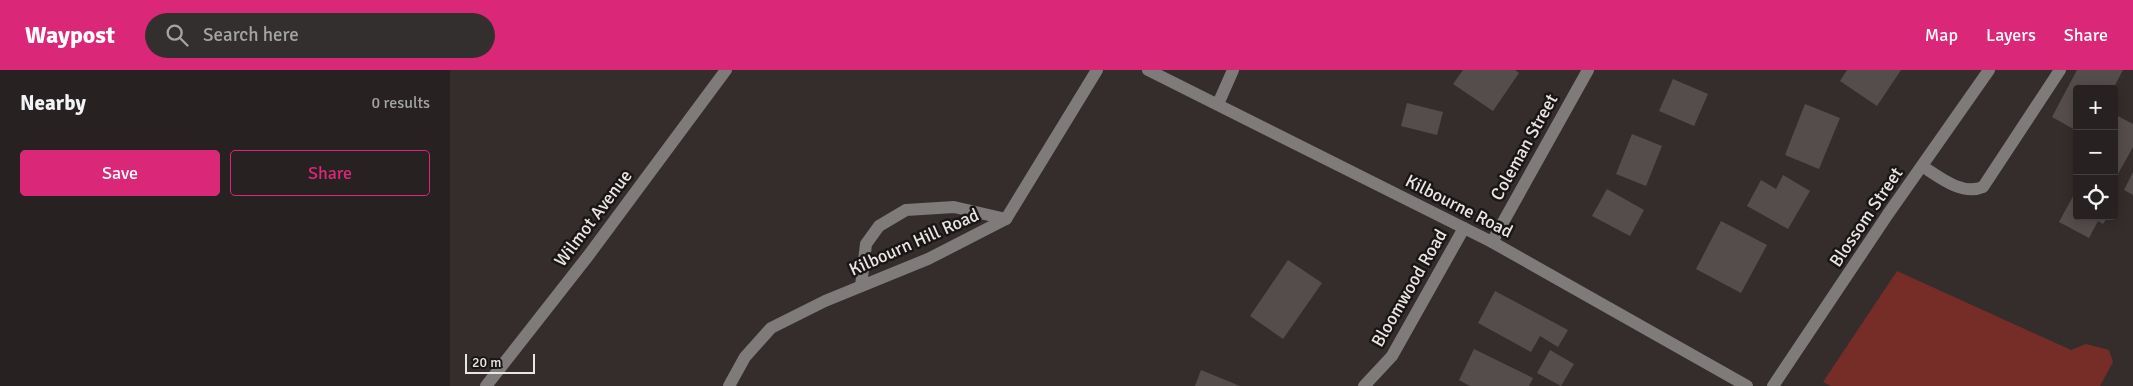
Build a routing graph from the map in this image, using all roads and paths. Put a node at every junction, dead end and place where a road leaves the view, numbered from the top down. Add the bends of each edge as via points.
1 (726, 70) edge
2 (1097, 70) edge
3 (1148, 70) edge
4 (1233, 70) edge
5 (1588, 70) edge
6 (1989, 70) edge
7 (2060, 70) edge
8 (1218, 104) junction
9 (1922, 166) junction
10 (1006, 219) junction
11 (1464, 228) junction
12 (1492, 242) junction
13 (861, 286) junction
14 (486, 386) edge
15 (729, 386) edge
16 (1364, 386) edge
17 (1747, 386) edge
18 (1773, 386) edge

1 - 14 street, Wilmot Avenue via 588,256
2 - 10 street, Kilbourn Hill Road
3 - 8 street, Kilbourne Road
4 - 8 street
5 - 12 street, Coleman Street
6 - 9 street, Blossom Street
7 - 9 street via 1983,187 1970,190 1955,185
8 - 11 street, Kilbourne Road
9 - 18 street, Blossom Street
10 - 13 street, Kilbourn Hill Road via 928,259
10 - 13 street via 954,207 906,210 879,226 866,244
11 - 12 street, Kilbourne Road
11 - 16 street, Bloomwood Road via 1392,356
12 - 17 street, Kilbourne Road
13 - 15 street, Kilbourn Hill Road via 771,328 745,357

